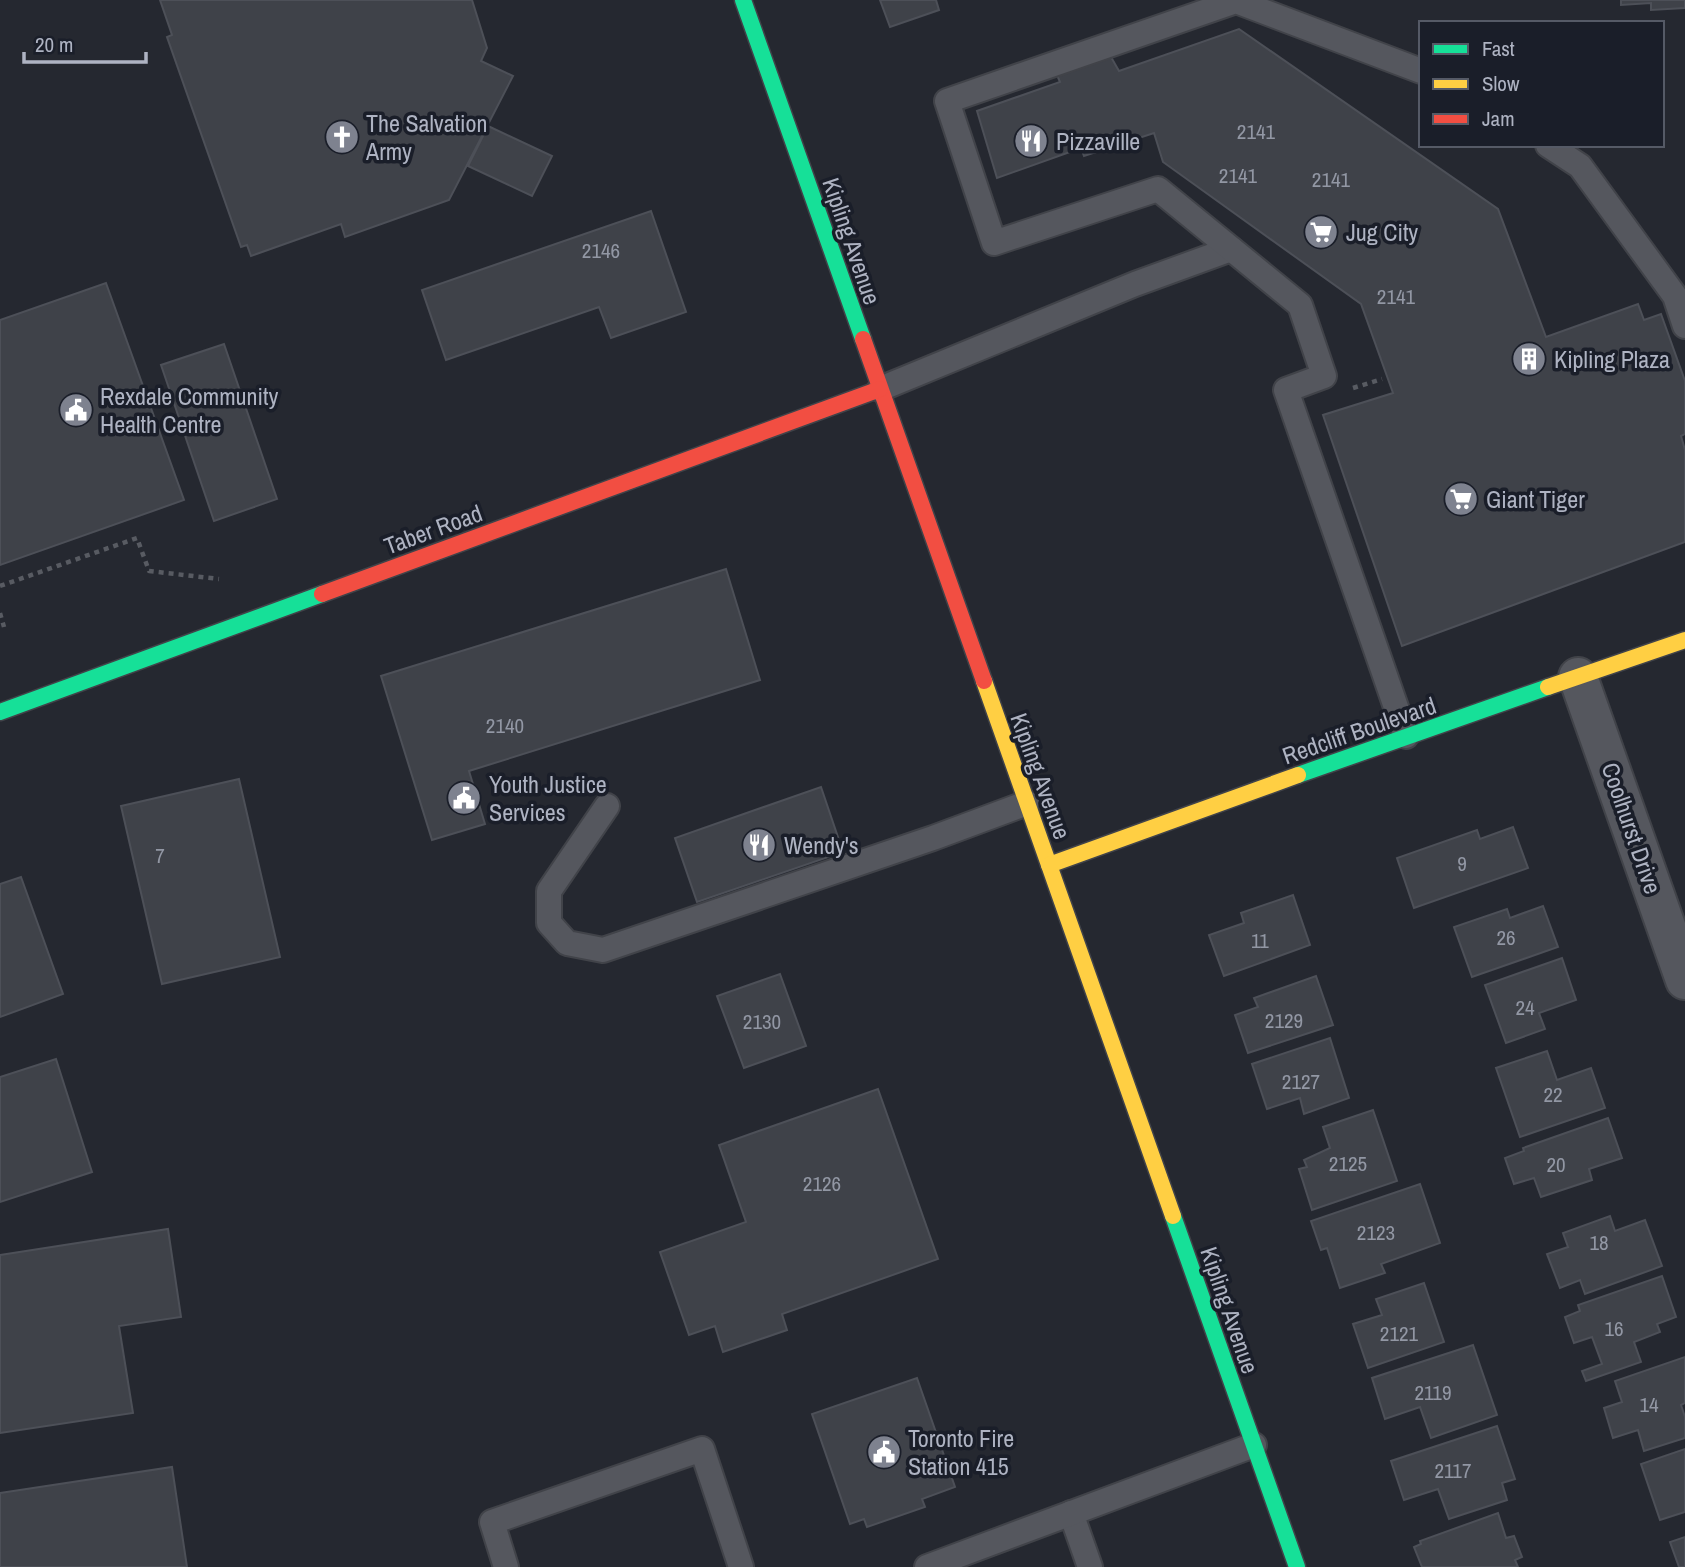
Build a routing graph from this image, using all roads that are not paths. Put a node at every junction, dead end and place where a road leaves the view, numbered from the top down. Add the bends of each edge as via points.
1 (743, 0) edge
2 (1419, 70) edge
3 (1551, 147) edge
4 (1231, 249) junction
5 (1685, 326) edge
6 (880, 389) junction
7 (1685, 640) edge
8 (1578, 677) junction
9 (0, 712) edge
10 (1406, 736) junction
11 (1027, 803) junction
12 (607, 806) dead end
13 (1049, 865) junction
14 (1685, 980) edge
15 (1254, 1445) junction
16 (1071, 1513) junction
17 (1288, 1564) edge
18 (506, 1567) edge
19 (741, 1567) edge
20 (926, 1567) edge
21 (1090, 1567) edge

1 - 6 main road, Kipling Avenue
2 - 4 lane via 1236,1 947,101 994,243 1158,189
3 - 5 lane via 1580,166 1675,296
4 - 6 lane
4 - 10 lane via 1300,305 1324,376 1286,390
6 - 9 main road, Taber Road
6 - 11 main road, Kipling Avenue
7 - 8 main road, Redcliff Boulevard
8 - 10 main road, Redcliff Boulevard
8 - 14 street, Coolhurst Drive
10 - 13 main road, Redcliff Boulevard
11 - 12 lane via 603,950 567,943 550,923 550,891
11 - 13 main road, Kipling Avenue
13 - 15 main road, Kipling Avenue
15 - 16 lane
15 - 17 main road, Kipling Avenue
16 - 20 lane
16 - 21 lane
18 - 19 lane via 492,1522 702,1449

